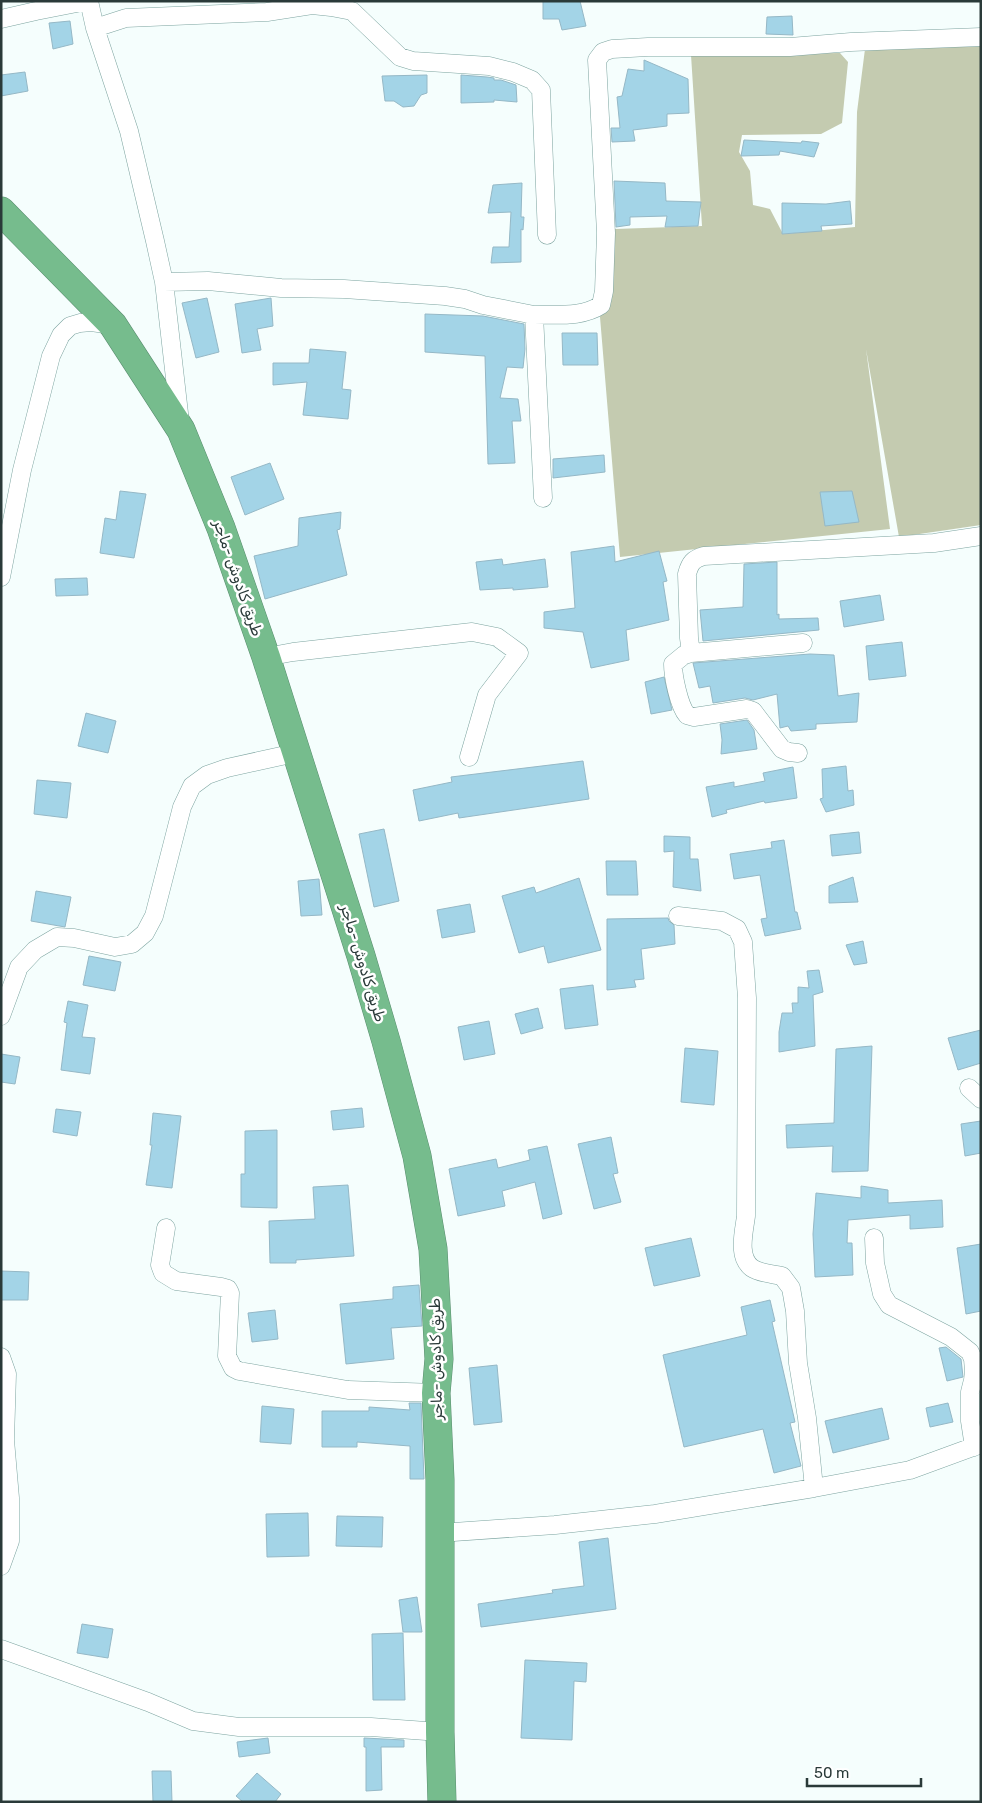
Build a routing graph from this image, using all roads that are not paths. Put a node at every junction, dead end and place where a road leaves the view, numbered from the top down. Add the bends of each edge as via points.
1 (88, 1) edge
2 (291, 5) edge
3 (1, 19) edge
4 (95, 28) junction
5 (981, 37) edge
6 (1, 211) edge
7 (547, 235) dead end
8 (164, 282) junction
9 (534, 314) junction
10 (113, 325) junction
11 (181, 430) junction
12 (543, 498) dead end
13 (981, 536) edge
14 (1, 577) edge
15 (803, 643) dead end
16 (691, 653) junction
17 (266, 657) junction
18 (296, 753) junction
19 (798, 753) dead end
20 (469, 757) dead end
21 (678, 916) dead end
22 (1, 1016) edge
23 (166, 1228) dead end
24 (874, 1238) dead end
25 (1, 1357) edge
26 (436, 1393) junction
27 (978, 1445) edge
28 (814, 1488) junction
29 (439, 1533) junction
30 (1, 1566) edge
31 (1, 1649) edge
32 (440, 1732) junction
33 (442, 1802) edge

1 - 3 street
1 - 4 street
2 - 4 street via 267,12 126,18
2 - 7 street via 352,11 400,57 413,61 489,66 532,80 541,90
4 - 8 street via 128,131
5 - 9 street via 790,47 648,47 603,52 597,60 606,233 601,305 581,314
6 - 10 highway, طريق كادوش -ماجر
8 - 9 street via 445,296
8 - 11 street
9 - 12 street
10 - 11 highway, طريق كادوش -ماجر
10 - 14 street via 92,322 70,326 61,335 51,356 22,470
11 - 17 highway, طريق كادوش -ماجر via 221,528
13 - 16 street via 695,559 687,574
15 - 16 street
16 - 19 street via 673,664 687,715 694,717 753,710 782,748
17 - 18 highway, طريق كادوش -ماجر
17 - 20 street via 472,632 497,637 519,653 487,695
18 - 22 street via 227,768 207,775 192,786 182,807 154,916 145,933 132,944 115,947 57,937 35,950 19,967
18 - 26 highway, طريق كادوش -ماجر via 361,956 417,1156 433,1249 439,1359
21 - 28 street via 722,922 737,929 743,942 747,1007 746,1216 742,1249 745,1261 752,1268 782,1276 790,1288
23 - 26 street via 160,1265 163,1272 176,1281 221,1287 230,1293 227,1356 233,1368 348,1390
24 - 27 street via 874,1263 882,1294 889,1304 951,1337 970,1352 974,1371 970,1421
25 - 30 street via 7,1374 5,1440 10,1498 10,1540
26 - 29 highway, طريق كادوش -ماجر
27 - 28 street via 910,1470
28 - 29 street via 655,1514
29 - 32 highway, طريق كادوش -ماجر
31 - 32 street via 193,1721 239,1727 370,1727
32 - 33 highway, طريق كادوش -ماجر

